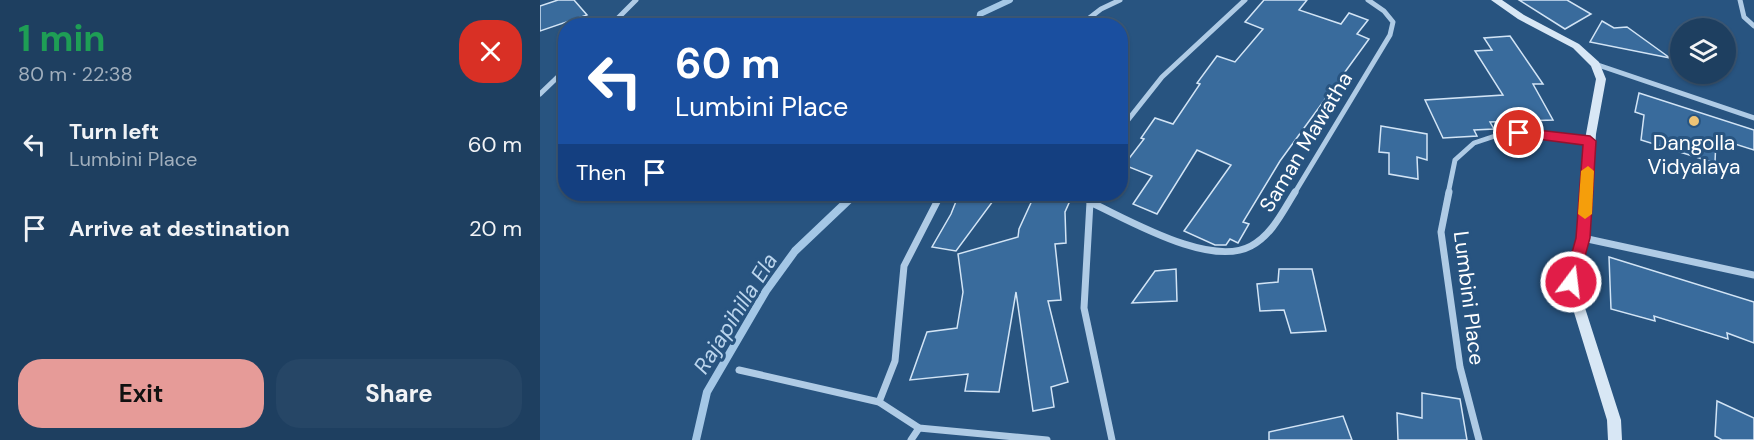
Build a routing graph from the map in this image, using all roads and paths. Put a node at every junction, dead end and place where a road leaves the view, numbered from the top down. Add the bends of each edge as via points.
1 (636, 0) edge
2 (1120, 0) edge
3 (1245, 0) edge
4 (1368, 0) edge
5 (1496, 0) edge
6 (1740, 0) edge
7 (618, 18) edge
8 (1089, 18) edge
9 (1754, 26) edge
10 (1595, 64) junction
11 (558, 77) edge
12 (540, 94) edge
13 (1128, 117) edge
14 (1754, 118) edge
15 (1590, 141) junction
16 (937, 201) edge
17 (1090, 202) joint
18 (1583, 238) junction
19 (1754, 275) edge
20 (739, 370) dead end
21 (879, 402) junction
22 (919, 428) junction
23 (911, 440) edge
24 (1047, 440) edge
25 (1113, 440) edge
26 (1479, 440) edge
27 (1615, 440) edge

1 - 7 street
2 - 8 street
3 - 13 street via 1162,74
4 - 17 street, Saman Mawatha via 1393,22 1390,35 1274,226 1251,246 1222,253 1176,241
5 - 10 street via 1576,46
6 - 9 street via 1744,17
10 - 14 street
10 - 15 street via 1601,79
11 - 12 street
15 - 18 street
15 - 26 street, Lumbini Place via 1519,133 1495,136 1474,143 1455,160 1441,232 1460,367
16 - 21 street via 904,266 895,361
17 - 25 street via 1084,308
18 - 19 street
18 - 27 street via 1571,282 1614,420
20 - 21 street
21 - 22 street
22 - 23 street
22 - 24 street

